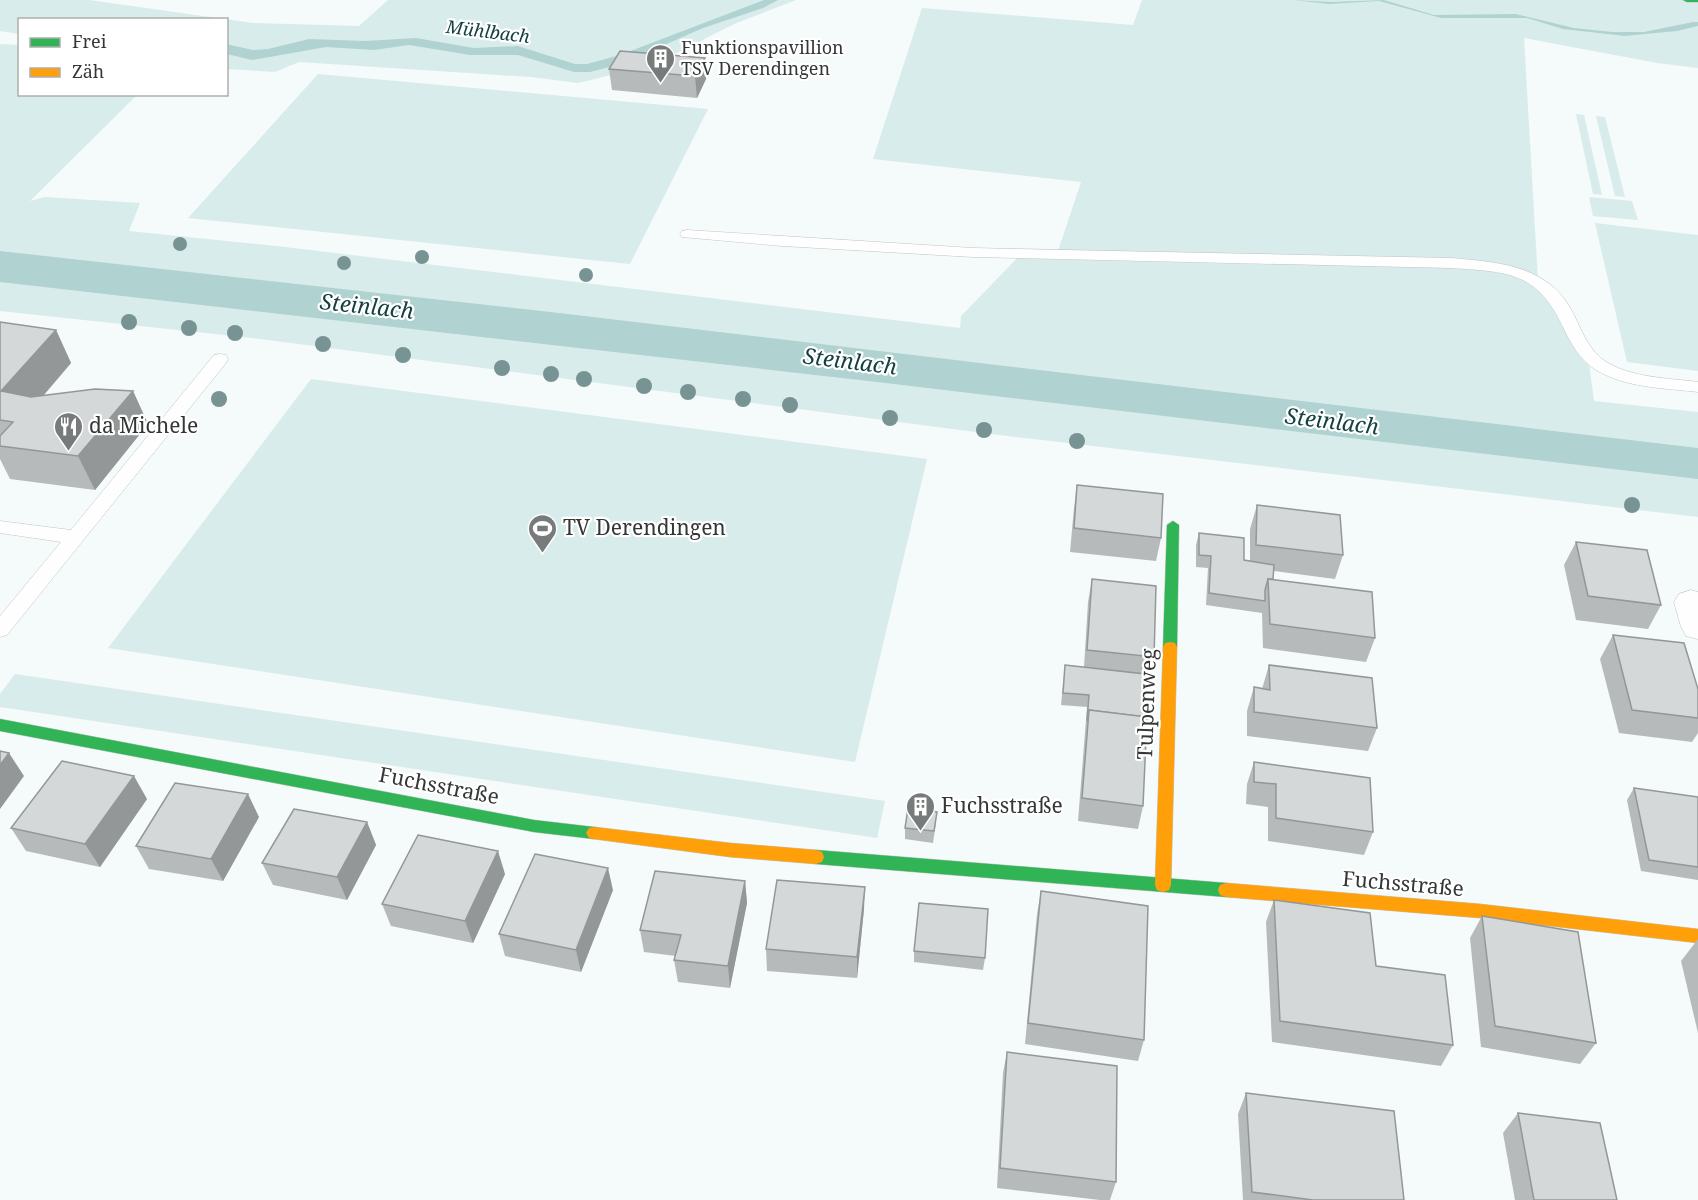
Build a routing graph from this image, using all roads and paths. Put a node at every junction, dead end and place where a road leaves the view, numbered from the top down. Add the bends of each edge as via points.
1 (1686, 0) edge
2 (1698, 0) edge
3 (687, 234) dead end
4 (220, 359) dead end
5 (1698, 387) edge
6 (1173, 525) dead end
7 (0, 527) edge
8 (75, 537) junction
9 (0, 630) edge
10 (0, 725) edge
11 (1163, 885) junction
12 (1698, 936) edge

1 - 2 street
3 - 5 lane via 989,253 1451,262 1500,267 1538,281 1560,304 1588,356 1608,369 1646,381
4 - 8 lane
6 - 11 street, Tulpenweg
7 - 8 lane
8 - 9 lane
10 - 11 street, Fuchsstraße via 534,826 730,850
11 - 12 street, Fuchsstraße via 1480,911

